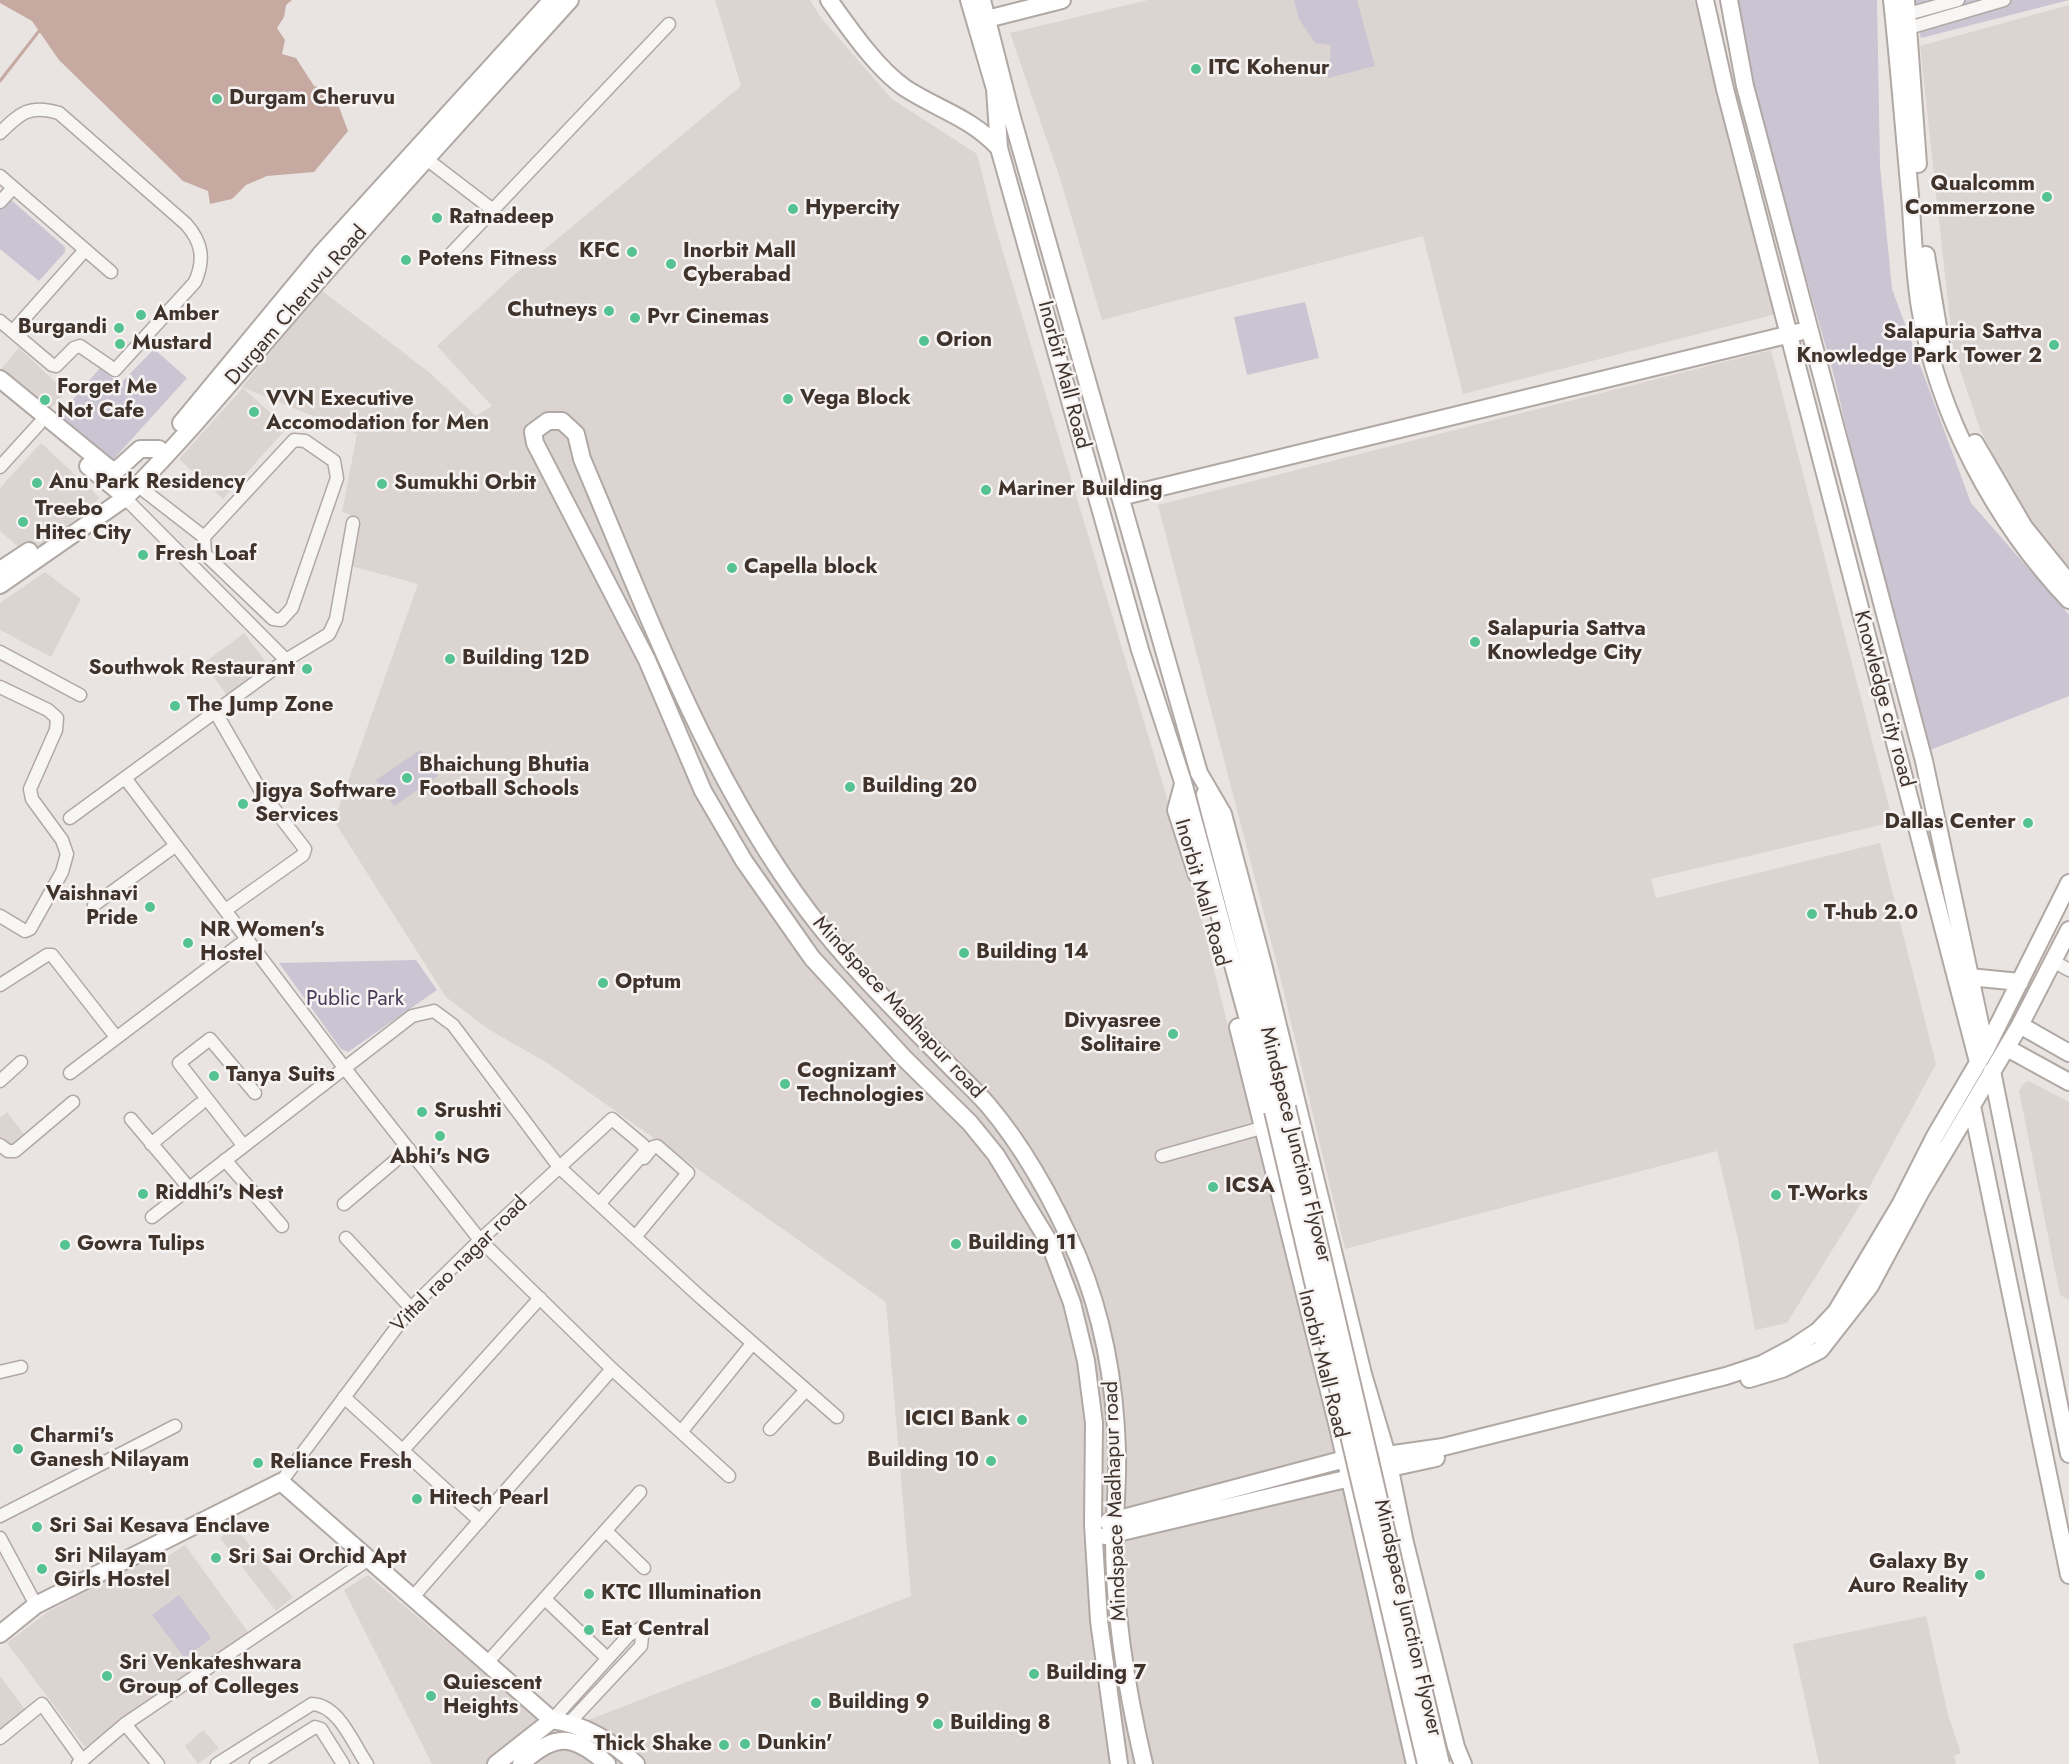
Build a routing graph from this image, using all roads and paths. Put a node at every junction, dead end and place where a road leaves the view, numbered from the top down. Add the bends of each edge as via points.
1 (552, 0) edge
2 (570, 0) edge
3 (829, 0) edge
4 (969, 0) edge
5 (982, 0) edge
6 (1062, 0) edge
7 (1705, 0) edge
8 (1729, 0) edge
9 (1892, 0) edge
10 (1958, 0) edge
11 (2004, 0) edge
12 (987, 19) junction
13 (1902, 19) edge
14 (669, 24) dead end
15 (0, 133) edge
16 (999, 148) junction
17 (421, 155) junction
18 (0, 176) edge
19 (13, 188) junction
20 (0, 202) edge
21 (493, 210) junction
22 (85, 250) junction
23 (451, 254) dead end
24 (111, 272) dead end
25 (0, 321) edge
26 (1809, 329) junction
27 (13, 331) junction
28 (1789, 335) junction
29 (0, 379) edge
30 (0, 391) edge
31 (39, 424) junction
32 (159, 449) junction
33 (0, 467) edge
34 (126, 490) junction
35 (1120, 496) junction
36 (353, 523) dead end
37 (204, 537) junction
38 (0, 570) edge
39 (2069, 583) edge
40 (0, 585) edge
41 (2069, 600) edge
42 (273, 620) junction
43 (259, 633) junction
44 (0, 652) edge
45 (666, 653) junction
46 (286, 660) junction
47 (647, 660) junction
48 (0, 687) edge
49 (80, 695) dead end
50 (216, 713) junction
51 (1199, 773) junction
52 (125, 778) junction
53 (1183, 782) junction
54 (70, 818) dead end
55 (172, 843) junction
56 (130, 869) dead end
57 (2069, 883) edge
58 (94, 905) dead end
59 (227, 909) junction
60 (0, 916) edge
61 (2069, 930) edge
62 (247, 939) junction
63 (2053, 961) junction
64 (2069, 970) edge
65 (1969, 977) junction
66 (2020, 982) junction
67 (0, 985) edge
68 (2020, 1025) junction
69 (116, 1037) junction
70 (2007, 1048) junction
71 (2069, 1053) edge
72 (1982, 1055) junction
73 (21, 1062) dead end
74 (344, 1066) junction
75 (1992, 1071) junction
76 (70, 1073) dead end
77 (0, 1082) edge
78 (2069, 1082) edge
79 (255, 1093) dead end
80 (73, 1102) dead end
81 (200, 1104) dead end
82 (989, 1106) junction
83 (1972, 1106) junction
84 (1280, 1109) junction
85 (131, 1119) dead end
86 (970, 1123) junction
87 (1264, 1127) junction
88 (152, 1143) junction
89 (0, 1145) edge
90 (243, 1145) junction
91 (409, 1149) junction
92 (1162, 1156) dead end
93 (225, 1160) junction
94 (559, 1167) junction
95 (189, 1188) junction
96 (344, 1204) dead end
97 (601, 1206) junction
98 (1324, 1213) junction
99 (152, 1216) dead end
100 (1287, 1221) junction
101 (282, 1226) dead end
102 (2024, 1227) junction
103 (1999, 1231) junction
104 (635, 1237) junction
105 (346, 1238) dead end
106 (480, 1240) junction
107 (1882, 1248) junction
108 (540, 1298) junction
109 (411, 1308) junction
110 (752, 1344) junction
111 (21, 1367) dead end
112 (612, 1369) junction
113 (0, 1372) edge
114 (806, 1390) junction
115 (344, 1397) junction
116 (837, 1418) dead end
117 (176, 1426) dead end
118 (770, 1429) dead end
119 (681, 1432) junction
120 (403, 1450) junction
121 (2069, 1454) edge
122 (1345, 1459) junction
123 (1388, 1462) junction
124 (729, 1476) dead end
125 (1350, 1478) junction
126 (281, 1482) junction
127 (640, 1492) dead end
128 (0, 1516) edge
129 (480, 1521) junction
130 (1116, 1528) junction
131 (606, 1531) junction
132 (1094, 1531) junction
133 (0, 1538) edge
134 (369, 1558) junction
135 (644, 1568) dead end
136 (2069, 1575) edge
137 (413, 1598) junction
138 (544, 1599) junction
139 (36, 1605) junction
140 (0, 1634) edge
141 (1431, 1646) junction
142 (1389, 1653) junction
143 (607, 1658) junction
144 (486, 1664) junction
145 (561, 1722) junction
146 (125, 1724) junction
147 (0, 1738) edge
148 (593, 1741) junction
149 (80, 1762) edge
150 (158, 1764) edge
151 (217, 1764) edge
152 (256, 1764) edge
153 (343, 1764) edge
154 (367, 1764) edge
155 (496, 1764) edge
156 (522, 1764) edge
157 (607, 1764) edge
158 (636, 1764) edge
159 (1119, 1764) edge
160 (1144, 1764) edge
161 (1415, 1764) edge
162 (1426, 1764) edge
163 (1441, 1764) edge
164 (1463, 1764) edge

1 - 17 street, Durgam Cheruvu Road
2 - 17 street, Durgam Cheruvu Road
3 - 16 street via 903,87 975,125
4 - 16 street, Inorbit Mall Road via 995,89
5 - 12 street, Inorbit Mall Road
6 - 12 street
7 - 28 street, Knowledge city road
8 - 26 street, Knowledge city road via 1745,86
9 - 13 street
10 - 13 street
11 - 13 street
12 - 35 street, Inorbit Mall Road
13 - 39 street via 1927,261 1946,369 1977,447 2002,493
13 - 41 street via 1920,308 1934,368 1982,482 2013,534
14 - 21 street
15 - 27 street via 15,118 36,108 59,113 186,224 201,248 201,268 195,282 118,369 112,370 80,345 54,366
16 - 53 street, Inorbit Mall Road via 1140,650
17 - 21 street
17 - 32 street, Durgam Cheruvu Road via 320,255
17 - 34 street, Durgam Cheruvu Road via 180,441
18 - 19 street
19 - 20 street
19 - 22 street
21 - 23 street
22 - 24 street
22 - 27 street
25 - 27 street
26 - 28 street
26 - 65 street, Knowledge city road via 1924,761
28 - 35 street
28 - 72 street, Knowledge city road
29 - 32 street via 110,469 118,469 140,449
30 - 31 street
31 - 33 street
31 - 34 street
32 - 34 street, Durgam Cheruvu Road
34 - 37 street
34 - 38 street, Durgam Cheruvu Road
34 - 40 street, Durgam Cheruvu Road
34 - 43 street
35 - 51 street, Inorbit Mall Road
36 - 46 street via 333,627 322,639
37 - 42 street via 205,554
37 - 42 street via 294,440 305,441 334,461 337,478 292,608 281,620
42 - 43 street
43 - 46 street
44 - 49 street
45 - 47 street
45 - 47 street, Mindspace Madhapur road via 582,459 576,434 562,421 548,421 533,432 535,443
45 - 82 street, Mindspace Madhapur road via 736,800 807,909 892,1006
46 - 50 street
47 - 86 street, Mindspace Madhapur road via 703,791 776,908 812,958
48 - 60 street via 57,718 56,730 30,789 32,799 62,840 67,854 62,872 30,929 25,931
50 - 52 street
50 - 59 street via 262,793 305,849 303,855
51 - 84 street, Mindspace Junction Flyover
51 - 98 street, Inorbit Mall Road via 1223,814
52 - 54 street
52 - 55 street
53 - 84 street, Mindspace Junction Flyover
53 - 87 street, Inorbit Mall Road via 1176,810 1205,899
55 - 56 street
55 - 58 street
55 - 59 street
57 - 66 street
59 - 62 street
61 - 63 street
62 - 69 street
62 - 74 street
63 - 64 street
63 - 68 street
65 - 66 street
65 - 72 street, Knowledge city road
66 - 72 street
67 - 69 street via 52,955
68 - 70 street
68 - 71 street
69 - 76 street
70 - 75 street
70 - 78 street
72 - 107 street
73 - 77 street
74 - 90 street
74 - 91 street
74 - 94 street via 412,1016 434,1011 453,1025
75 - 83 street
75 - 102 street
79 - 90 street via 210,1039 179,1063
80 - 89 street via 15,1151
81 - 88 street
82 - 86 street, Mindspace Madhapur road
82 - 130 street, Mindspace Madhapur road via 1045,1187 1079,1261 1108,1356 1117,1449
83 - 103 street
83 - 107 street
84 - 162 street, Mindspace Junction Flyover, bridge
84 - 163 street, Mindspace Junction Flyover, bridge
85 - 88 street
86 - 132 street, Mindspace Madhapur road via 996,1155 1049,1242 1072,1303 1086,1361 1094,1423
87 - 92 street
87 - 100 street, Inorbit Mall Road
88 - 95 street
90 - 93 street
91 - 96 street
91 - 106 street
93 - 95 street
93 - 101 street
94 - 97 street
94 - 97 street, Vittal rao nagar road via 607,1121 612,1119 627,1130 646,1151
94 - 106 street, Vittal rao nagar road
95 - 99 street
97 - 104 street
97 - 104 street via 654,1146 688,1170
98 - 100 street
98 - 123 street, Inorbit Mall Road
100 - 122 street, Inorbit Mall Road
102 - 103 street
102 - 121 street
103 - 136 street
104 - 110 street
105 - 109 street
106 - 108 street
106 - 109 street, Vittal rao nagar road
107 - 123 street via 1818,1331 1762,1364 1481,1442
108 - 112 street
108 - 120 street
109 - 115 street, Vittal rao nagar road
110 - 114 street
110 - 119 street
111 - 113 street
112 - 119 street
112 - 129 street
114 - 116 street
114 - 118 street
115 - 120 street
115 - 126 street, Vittal rao nagar road
117 - 128 street
119 - 124 street
120 - 129 street
122 - 125 street, Inorbit Mall Road
122 - 130 street
123 - 141 street, Inorbit Mall Road
125 - 130 street
125 - 142 street, Inorbit Mall Road
126 - 134 street
126 - 139 street
127 - 131 street
129 - 137 street
130 - 132 street
130 - 160 street, Mindspace Madhapur road via 1120,1619
131 - 135 street
131 - 138 street
132 - 159 street, Mindspace Madhapur road via 1099,1621
133 - 139 street
134 - 137 street
134 - 146 street
137 - 144 street
138 - 143 street
138 - 144 street
139 - 140 street
141 - 142 street
141 - 164 street, Inorbit Mall Road
142 - 161 street, Inorbit Mall Road
143 - 145 street
143 - 145 street via 629,1635 643,1627 641,1646
144 - 145 street
145 - 148 street
145 - 155 street
146 - 149 street
146 - 150 street
147 - 149 street via 42,1704
148 - 156 street via 552,1741
148 - 157 street
148 - 158 street
151 - 154 street via 312,1704 327,1706 335,1714
152 - 153 street via 315,1727 321,1729

